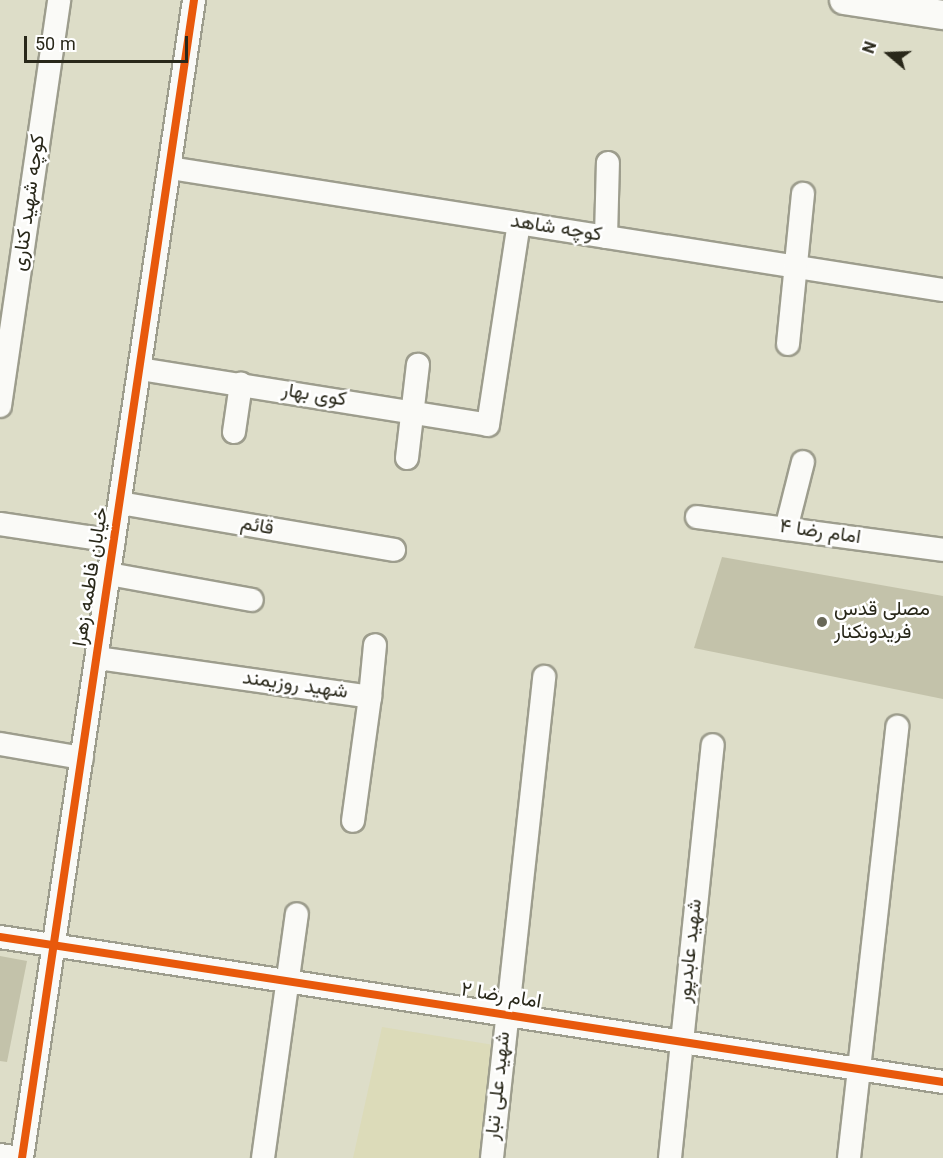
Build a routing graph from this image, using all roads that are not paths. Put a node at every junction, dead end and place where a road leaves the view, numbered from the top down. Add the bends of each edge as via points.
1 (59, 0) edge
2 (194, 0) edge
3 (844, 0) edge
4 (943, 15) edge
5 (608, 163) dead end
6 (170, 168) junction
7 (802, 194) dead end
8 (519, 224) junction
9 (606, 237) junction
10 (796, 267) junction
11 (943, 290) edge
12 (788, 344) dead end
13 (418, 365) dead end
14 (140, 369) junction
15 (241, 384) junction
16 (0, 406) edge
17 (412, 411) junction
18 (234, 432) dead end
19 (407, 458) dead end
20 (803, 462) dead end
21 (120, 503) junction
22 (697, 517) dead end
23 (0, 524) edge
24 (786, 529) junction
25 (114, 541) junction
26 (394, 550) dead end
27 (943, 550) edge
28 (109, 574) junction
29 (252, 600) dead end
30 (375, 645) dead end
31 (97, 658) junction
32 (544, 677) dead end
33 (370, 697) junction
34 (897, 727) dead end
35 (0, 744) edge
36 (713, 745) dead end
37 (82, 758) junction
38 (353, 821) dead end
39 (297, 914) dead end
40 (0, 937) edge
41 (54, 945) junction
42 (286, 981) junction
43 (507, 1015) junction
44 (682, 1042) junction
45 (859, 1069) junction
46 (943, 1082) edge
47 (0, 1155) edge
48 (22, 1158) edge
49 (263, 1158) edge
50 (492, 1158) edge
51 (670, 1158) edge
52 (849, 1158) edge

1 - 16 street, کوچه شهید کناری
2 - 6 street, خیابان فاطمه زهرا
3 - 4 main road
5 - 9 street
6 - 8 street, کوچه شاهد
6 - 14 street, خیابان فاطمه زهرا
7 - 10 street
8 - 9 street, کوچه شاهد
8 - 17 street, کوی بهار via 488,425
9 - 10 street, کوچه شاهد
10 - 11 street, کوچه شاهد
10 - 12 street
13 - 17 street
14 - 15 street, کوی بهار
14 - 21 street, خیابان فاطمه زهرا
15 - 17 street, کوی بهار
15 - 18 street
17 - 19 street
20 - 24 street
21 - 25 street, خیابان فاطمه زهرا
21 - 26 street, قائم
22 - 24 street, امام رضا ۴
23 - 25 street
24 - 27 street, امام رضا ۴
25 - 28 street, خیابان فاطمه زهرا
28 - 29 street
28 - 31 street, خیابان فاطمه زهرا
30 - 33 street
31 - 33 street, شهید روزیمند
31 - 37 street, خیابان فاطمه زهرا
32 - 43 street, شهید علی تبار
33 - 38 street, شهید روزیمند
34 - 45 street
35 - 37 street
36 - 44 street, شهید عابدپور
37 - 41 street, خیابان فاطمه زهرا
39 - 42 street
40 - 41 street, امام رضا ۲
41 - 42 street, امام رضا ۲
41 - 48 street, خیابان فاطمه زهرا
42 - 43 street, امام رضا ۲
42 - 49 street
43 - 44 street, امام رضا ۲
43 - 50 street, شهید علی تبار
44 - 45 street, امام رضا ۲
44 - 51 street, شهید عابدپور
45 - 46 street, امام رضا ۲
45 - 52 street
47 - 48 street

